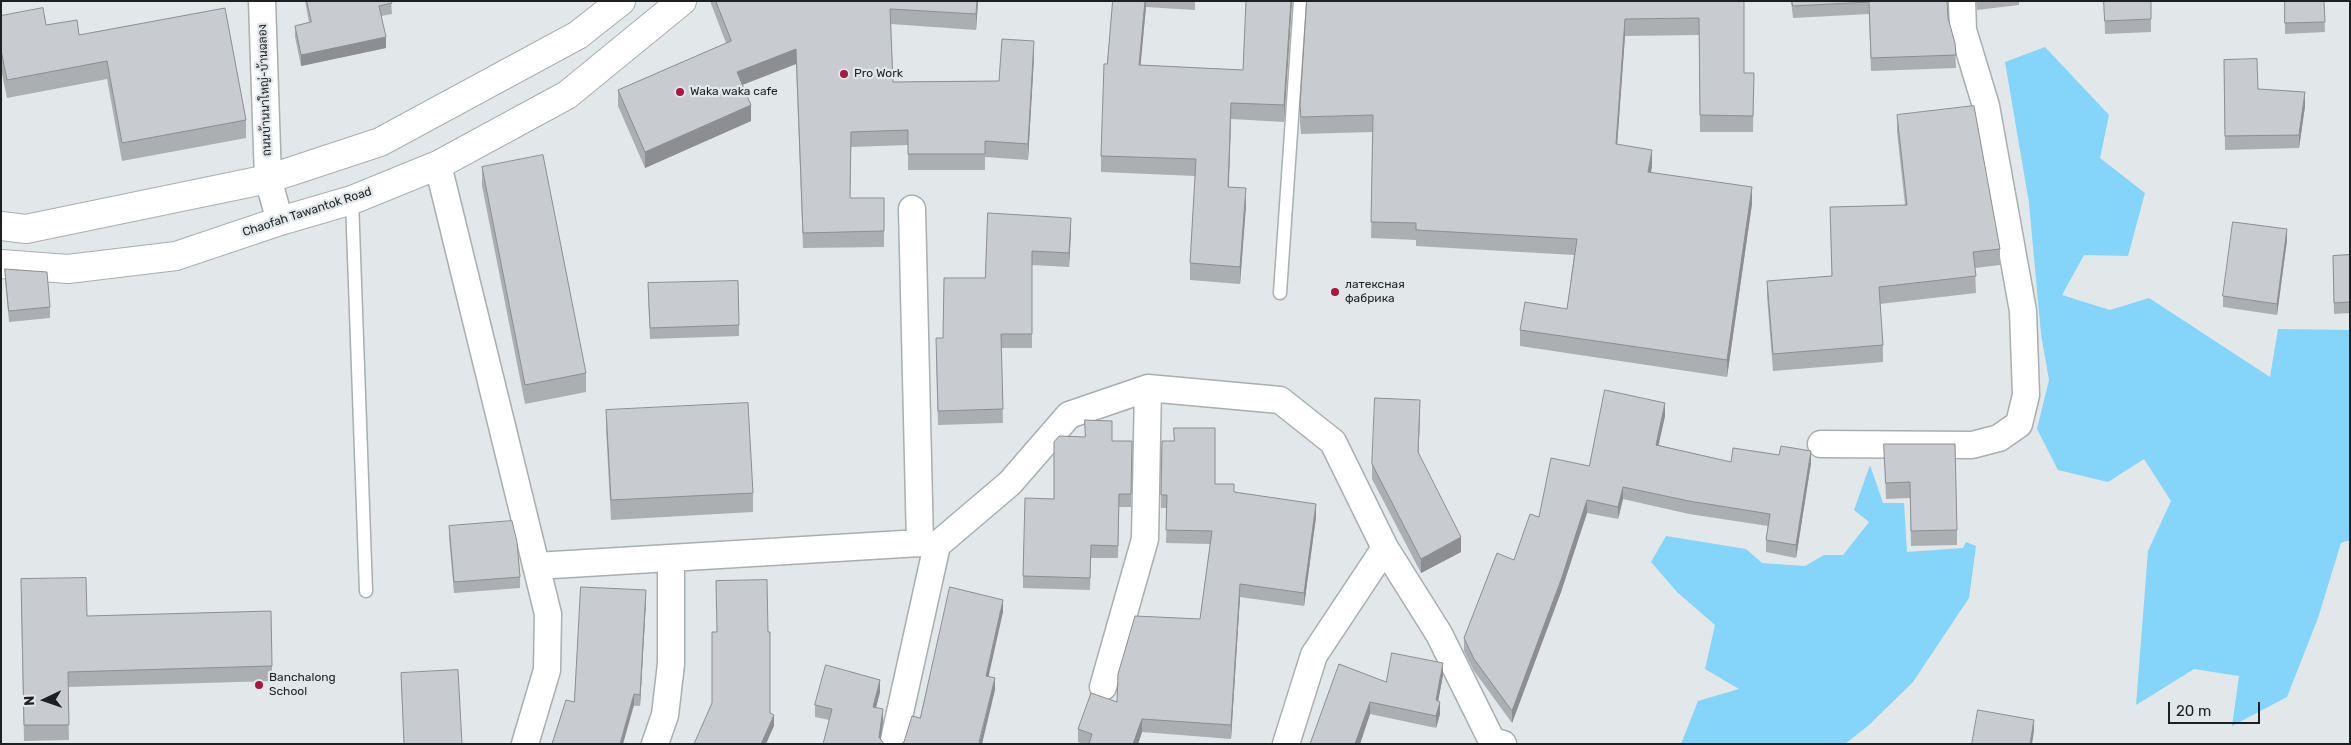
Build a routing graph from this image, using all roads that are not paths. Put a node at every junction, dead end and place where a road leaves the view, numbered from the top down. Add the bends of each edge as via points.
1 (262, 1) edge
2 (620, 1) edge
3 (682, 1) edge
4 (1300, 1) edge
5 (1962, 1) edge
6 (438, 165) junction
7 (268, 179) junction
8 (352, 200) junction
9 (912, 209) dead end
10 (280, 221) junction
11 (1, 226) edge
12 (1, 264) edge
13 (1280, 293) dead end
14 (1148, 388) junction
15 (1820, 444) dead end
16 (929, 544) junction
17 (1385, 548) junction
18 (672, 558) junction
19 (536, 566) junction
20 (366, 591) dead end
21 (1103, 687) dead end
22 (525, 744) edge
23 (655, 744) edge
24 (893, 744) edge
25 (1286, 744) edge
26 (1503, 744) edge

1 - 7 street, ถนนบ้านนาใหญ่-บ้านฉลอง
2 - 7 main road via 578,35 380,142
3 - 6 main road, Chaofah Tawantok Road via 567,95
4 - 13 lane
5 - 15 street via 1963,30 1986,106 2023,311 2026,395 2019,424 1999,438 1972,445
6 - 8 main road, Chaofah Tawantok Road
6 - 19 street
7 - 10 street, ถนนบ้านนาใหญ่-บ้านฉลอง
7 - 11 main road via 26,229
8 - 10 main road, Chaofah Tawantok Road
8 - 20 lane
9 - 16 street
10 - 12 main road, Chaofah Tawantok Road via 176,256 68,269
14 - 16 street via 1070,415 1010,483
14 - 17 street via 1280,400 1333,442
14 - 21 street via 1145,539
16 - 18 street
16 - 24 street
17 - 25 street via 1314,655
17 - 26 street via 1439,634 1492,741
18 - 19 street
18 - 23 street via 671,664 665,715
19 - 22 street via 548,614 547,670

